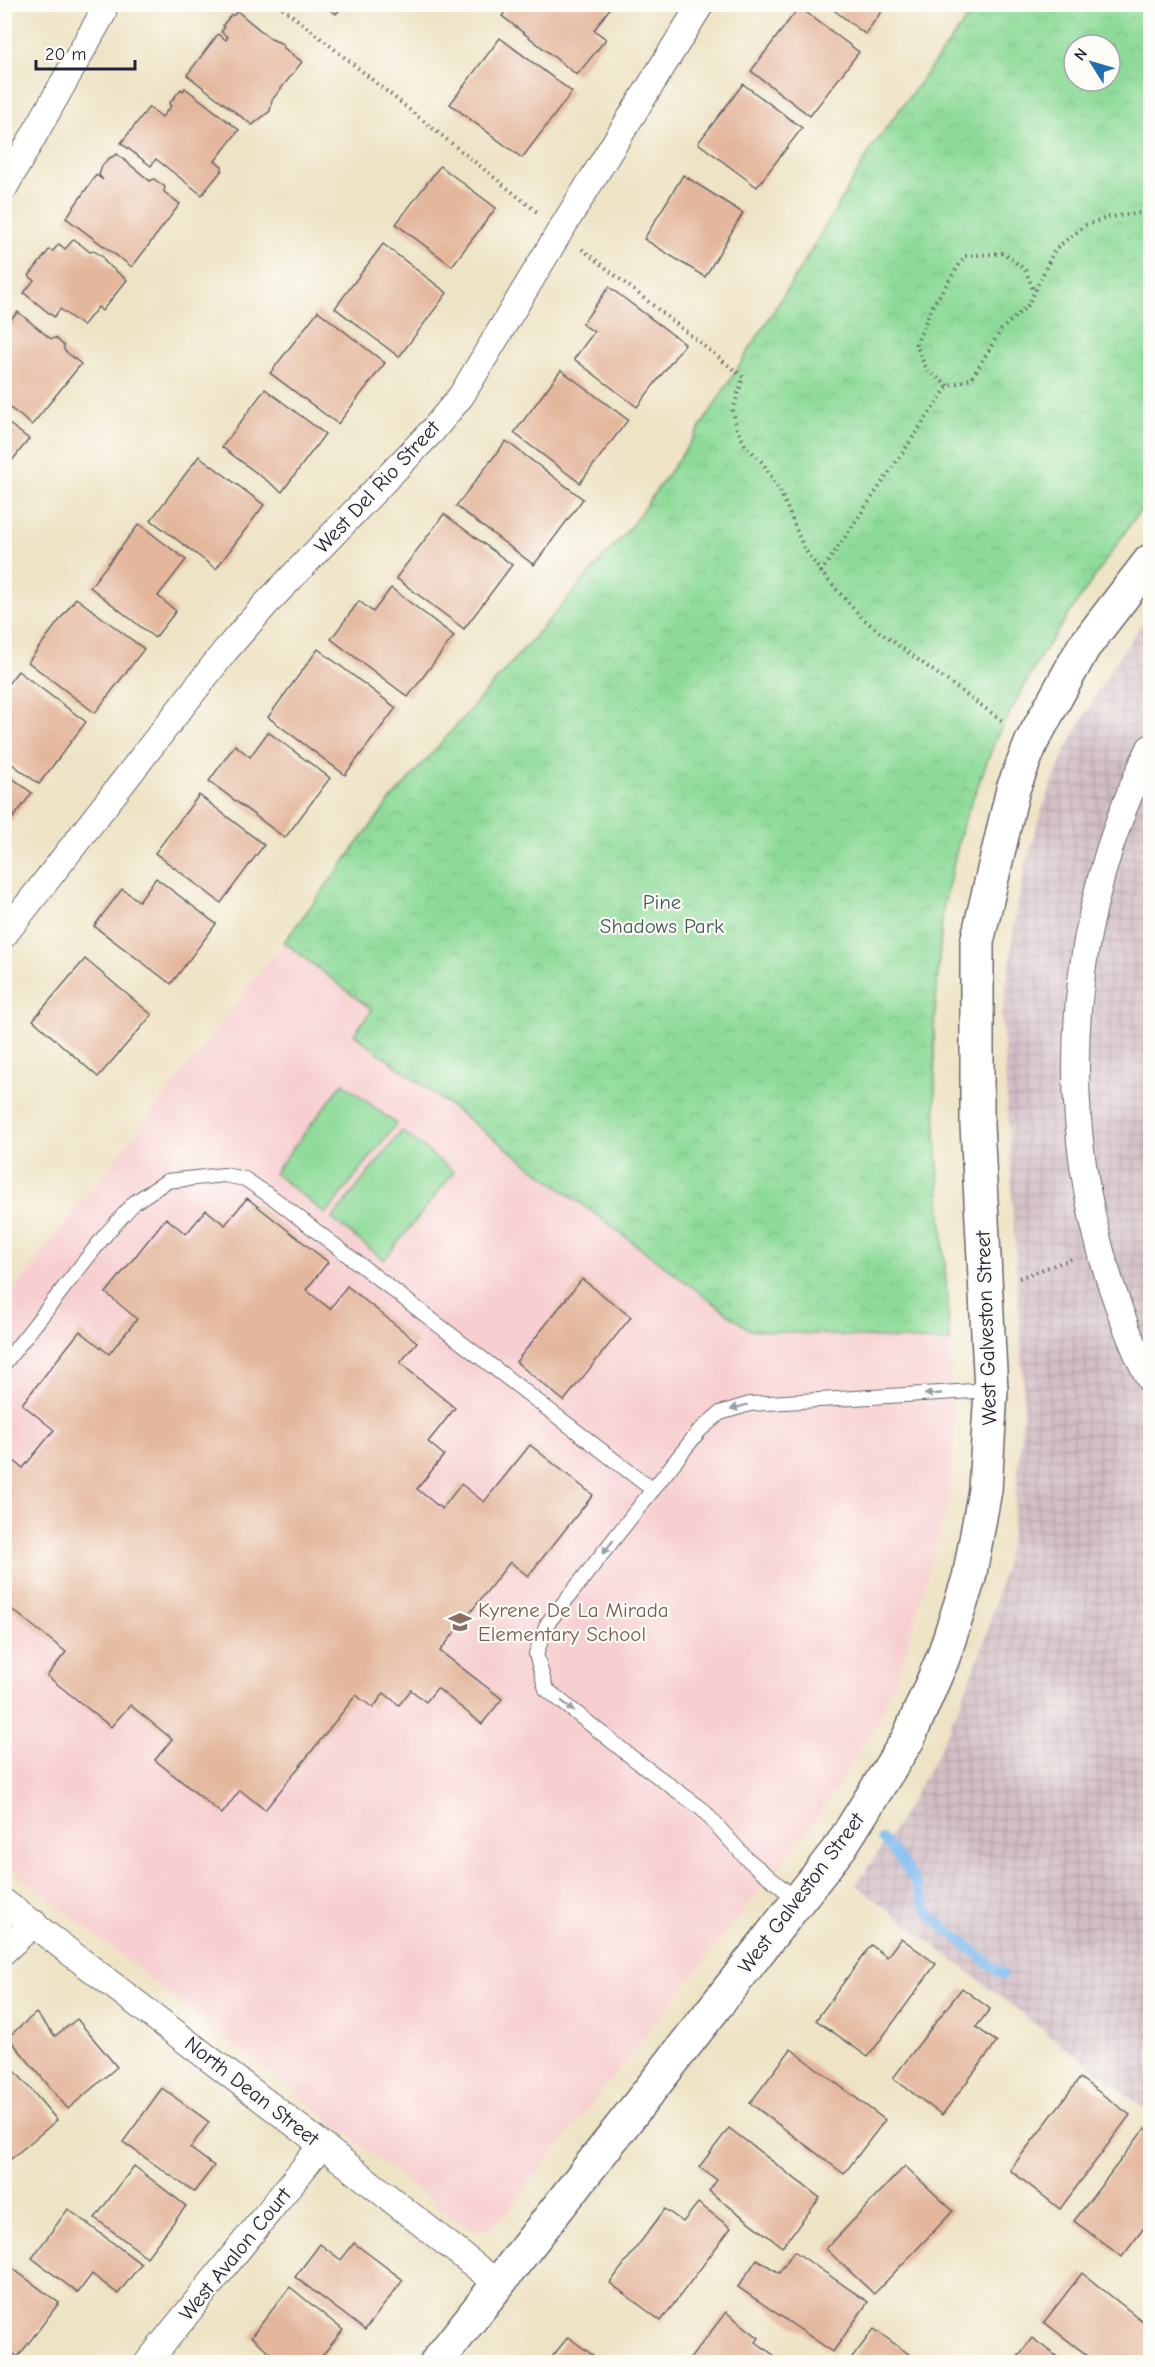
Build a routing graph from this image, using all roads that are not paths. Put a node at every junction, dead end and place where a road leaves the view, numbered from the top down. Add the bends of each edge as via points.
1 (701, 4) edge
2 (103, 13) dead end
3 (4, 188) edge
4 (1150, 561) edge
5 (1150, 748) edge
6 (4, 935) edge
7 (4, 1364) edge
8 (1150, 1380) edge
9 (992, 1390) junction
10 (653, 1490) junction
11 (798, 1901) junction
12 (4, 1902) edge
13 (34, 1923) junction
14 (4, 1951) edge
15 (322, 2145) junction
16 (497, 2283) junction
17 (148, 2362) edge
18 (436, 2362) edge

1 - 6 street, West Del Rio Street via 461,396 225,651
2 - 3 street
4 - 9 street, West Galveston Street via 1083,648 1032,741 1013,789 977,942 977,1125
5 - 8 street via 1126,800 1100,878 1087,938 1075,1045 1081,1154 1089,1200 1115,1299
7 - 10 lane via 135,1202 167,1182 224,1175 245,1179
9 -> 10 lane via 750,1404 720,1413 699,1431
9 - 11 street, West Galveston Street via 985,1490 969,1578 943,1658 908,1739 841,1846
10 -> 11 lane via 547,1624 536,1654 546,1689 702,1809 746,1858
11 - 16 street, West Galveston Street
12 - 13 street, North Dean Street
13 - 14 street
13 - 15 street, North Dean Street
15 - 16 street, North Dean Street
15 - 17 street, West Avalon Court
16 - 18 street, West Galveston Street

